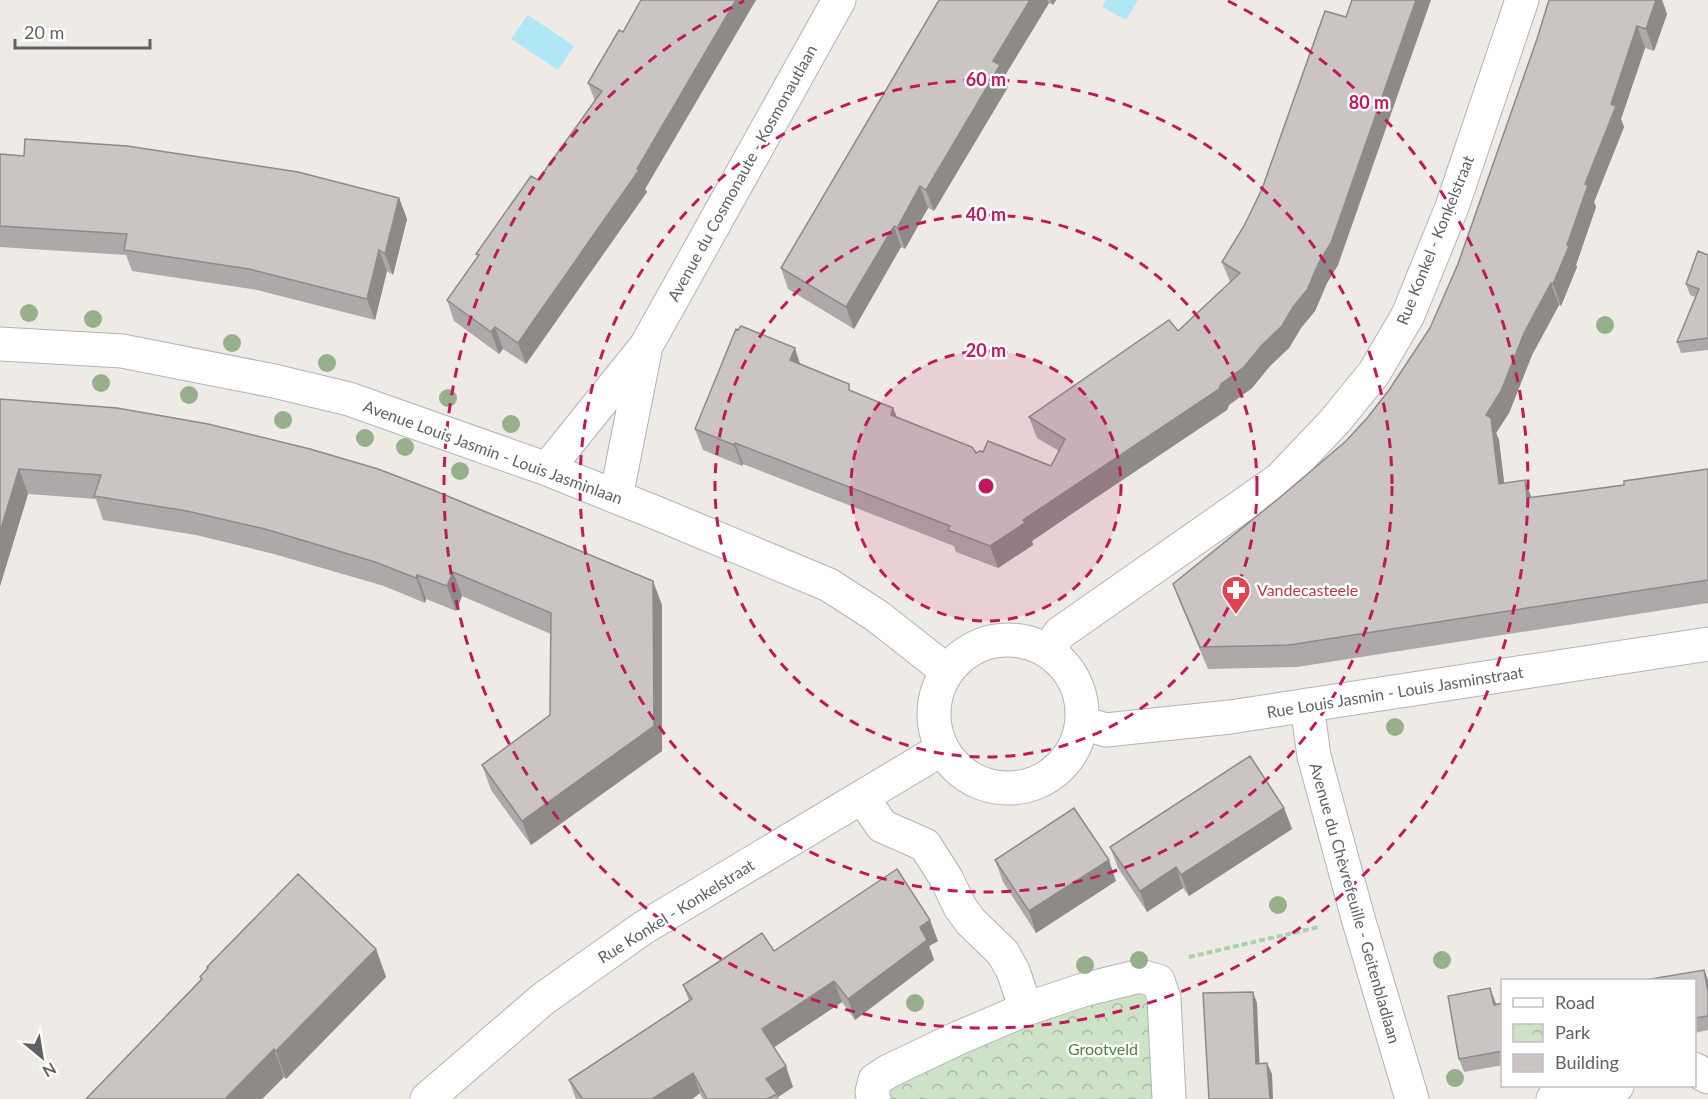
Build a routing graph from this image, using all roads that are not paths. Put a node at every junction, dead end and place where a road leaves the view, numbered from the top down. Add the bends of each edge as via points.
1 (839, 0) edge
2 (1522, 0) edge
3 (0, 344) edge
4 (646, 346) junction
5 (547, 469) junction
6 (616, 496) junction
7 (1708, 644) edge
8 (1047, 651) junction
9 (947, 671) junction
10 (1307, 705) junction
11 (1083, 723) junction
12 (942, 749) junction
13 (862, 797) junction
14 (1026, 1009) junction
15 (1612, 1087) edge
16 (427, 1099) edge
17 (874, 1099) edge
18 (1169, 1099) edge
19 (1412, 1099) edge
20 (1553, 1099) edge

1 - 4 street, Avenue du Cosmonaute - Kosmonautlaan
2 - 8 street, Rue Konkel - Konkelstraat via 1452,207 1408,315 1374,373 1335,422 1280,479 1060,633
3 - 5 street, Avenue Louis Jasmin - Louis Jasminlaan via 122,351 274,381 349,399
4 - 5 street, Avenue du Cosmonaute - Kosmonautlaan
4 - 6 street, Avenue du Cosmonaute - Kosmonautlaan
5 - 6 street, Avenue Louis Jasmin - Louis Jasminlaan
6 - 9 street, Avenue Louis Jasmin - Louis Jasminlaan via 829,585 877,616
7 - 10 street, Rue Louis Jasmin - Louis Jasminstraat
8 - 9 street via 1026,642 1004,639 982,644
8 - 11 street via 1064,664 1076,681
9 - 12 street via 933,709
10 - 11 street, Rue Louis Jasmin - Louis Jasminstraat via 1106,730
10 - 19 street, Avenue du Chèvrefeuille - Geitenbladlaan via 1314,756
11 - 12 street via 1076,746 1063,766 1044,780 1022,788 998,788 976,782 956,768
12 - 13 street, Rue Konkel - Konkelstraat
13 - 14 street via 882,826 925,845 960,907 1003,953
13 - 16 street, Rue Konkel - Konkelstraat via 643,928 543,999
14 - 17 street via 889,1071 875,1080
14 - 18 street via 1140,976 1158,981 1164,998
15 - 20 street

